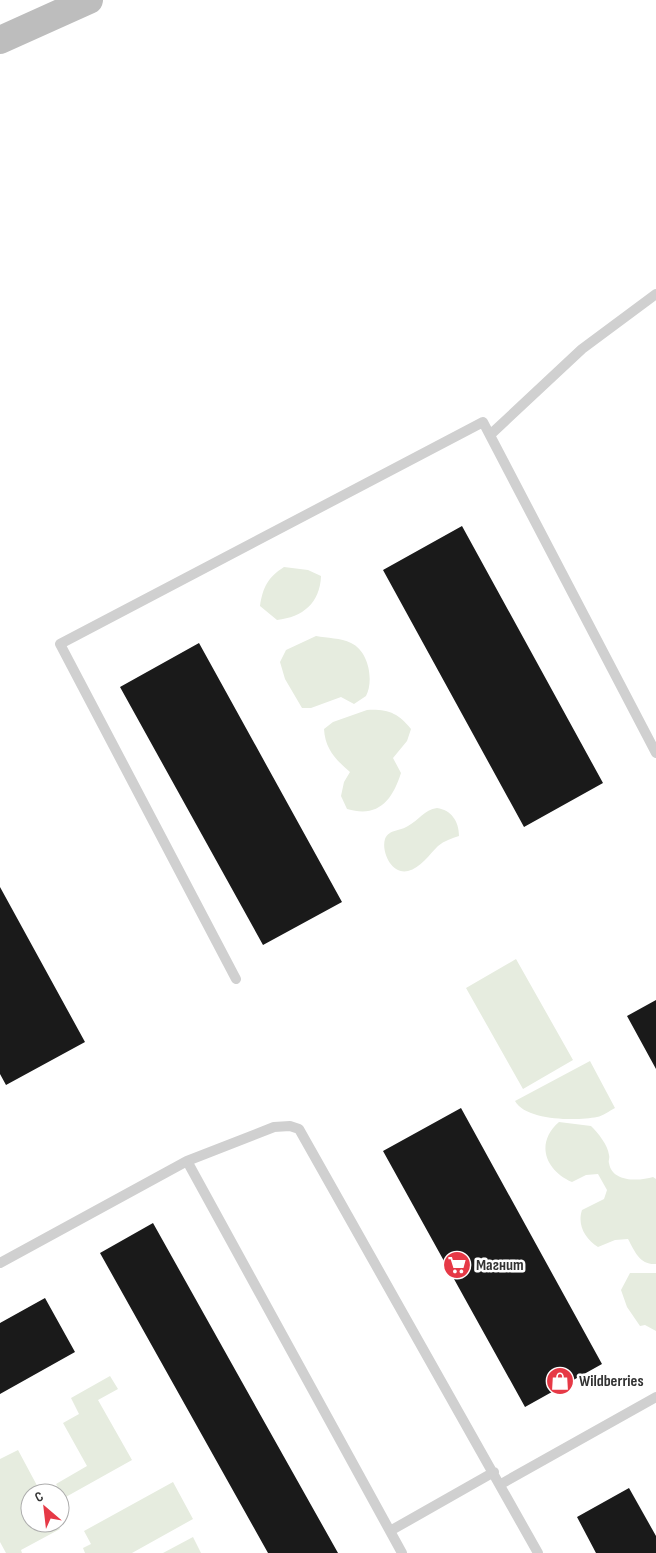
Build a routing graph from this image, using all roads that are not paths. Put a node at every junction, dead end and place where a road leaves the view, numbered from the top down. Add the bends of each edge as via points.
1 (89, 0) edge
2 (0, 40) edge
3 (656, 294) edge
4 (490, 435) junction
5 (656, 752) edge
6 (236, 979) dead end
7 (187, 1161) junction
8 (0, 1263) edge
9 (656, 1397) edge
10 (494, 1472) junction
11 (501, 1484) junction
12 (390, 1531) junction
13 (402, 1553) edge
14 (538, 1553) edge

1 - 2 street
3 - 4 lane via 582,349
4 - 5 lane
4 - 6 lane via 483,422 60,644
7 - 8 lane
7 - 10 lane via 274,1127 299,1129
7 - 12 lane
9 - 11 lane
10 - 11 lane
10 - 12 lane
11 - 14 lane
12 - 13 lane

